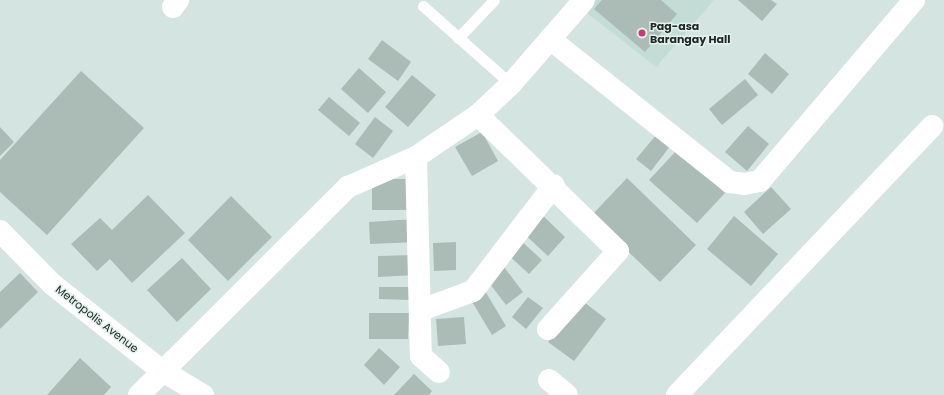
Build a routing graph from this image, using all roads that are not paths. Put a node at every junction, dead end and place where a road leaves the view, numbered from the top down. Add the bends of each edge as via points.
1 (494, 0) edge
2 (584, 0) edge
3 (914, 0) edge
4 (423, 6) dead end
5 (458, 38) junction
6 (550, 39) junction
7 (511, 84) junction
8 (478, 115) junction
9 (932, 126) dead end
10 (416, 157) junction
11 (554, 185) junction
12 (0, 231) edge
13 (421, 310) junction
14 (548, 329) dead end
15 (161, 370) junction
16 (439, 372) dead end
17 (549, 380) dead end
18 (139, 395) edge
19 (203, 395) edge
20 (567, 395) edge
21 (677, 395) edge

1 - 5 lane
2 - 6 street
3 - 6 street via 760,181 744,184 730,182
4 - 5 lane
5 - 7 lane
6 - 7 street
7 - 8 street
8 - 10 street
8 - 11 street
9 - 21 street
10 - 13 street
10 - 15 street via 348,187
11 - 13 street via 473,291
11 - 14 street via 618,251
12 - 15 street, Metropolis Avenue via 52,284
13 - 16 street via 421,356
15 - 18 street
15 - 19 street, Metropolis Avenue
17 - 20 street

